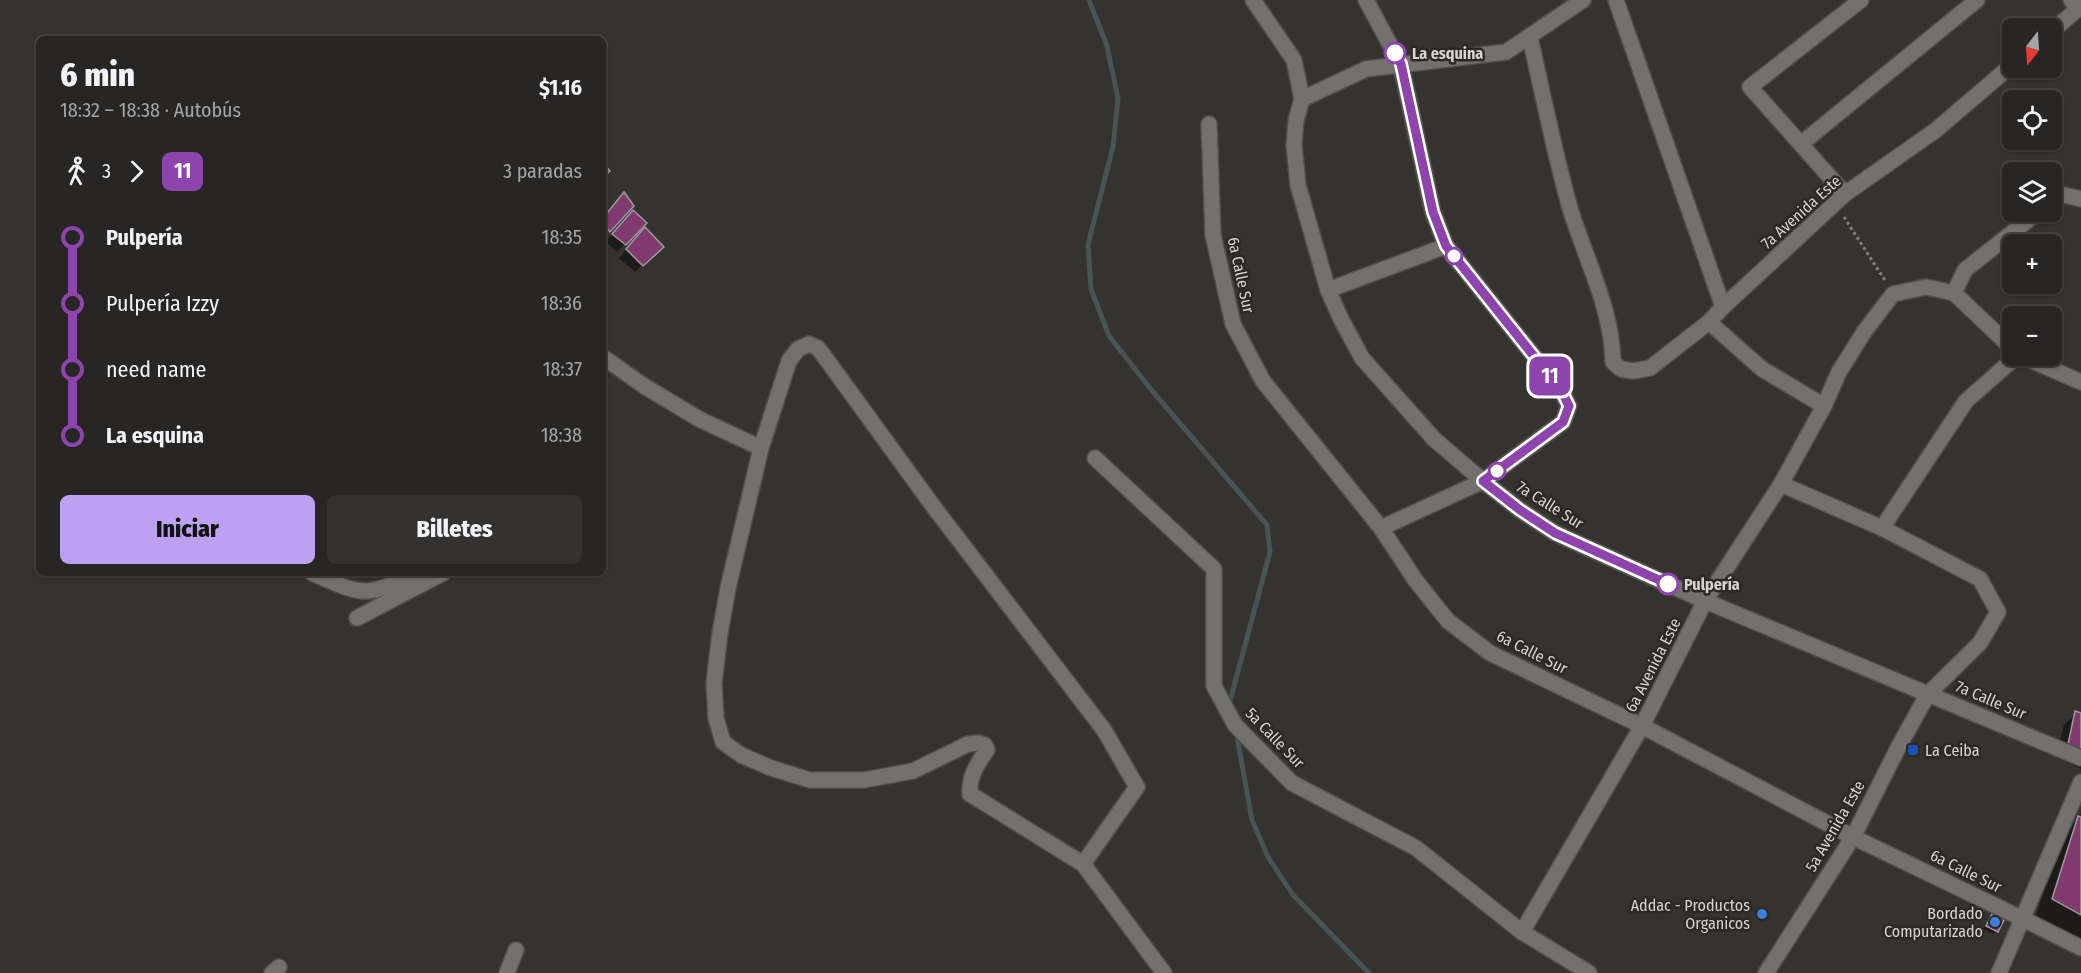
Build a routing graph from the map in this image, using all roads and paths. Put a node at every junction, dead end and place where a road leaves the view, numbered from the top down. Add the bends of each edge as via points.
1 (1253, 0) edge
2 (1366, 0) edge
3 (1583, 0) edge
4 (1616, 0) edge
5 (1861, 0) edge
6 (1977, 0) edge
7 (2071, 0) edge
8 (2062, 22) edge
9 (1530, 38) junction
10 (1401, 64) junction
11 (2002, 73) edge
12 (1302, 99) junction
13 (1209, 124) dead end
14 (1802, 143) junction
15 (2062, 196) edge
16 (1840, 199) junction
17 (2081, 199) edge
18 (2025, 222) edge
19 (1446, 246) junction
20 (1328, 290) junction
21 (1954, 293) junction
22 (1893, 294) junction
23 (1723, 307) junction
24 (1709, 322) junction
25 (2002, 339) edge
26 (606, 359) edge
27 (2007, 366) edge
28 (2043, 366) edge
29 (2081, 382) edge
30 (1824, 406) junction
31 (761, 448) junction
32 (1095, 458) dead end
33 (1483, 481) junction
34 (1781, 484) junction
35 (1381, 528) junction
36 (1882, 528) junction
37 (318, 576) edge
38 (408, 576) edge
39 (437, 576) edge
40 (1705, 601) junction
41 (357, 618) dead end
42 (1928, 694) junction
43 (1642, 726) junction
44 (2081, 758) edge
45 (2081, 782) edge
46 (1854, 837) junction
47 (1083, 864) junction
48 (2024, 919) junction
49 (1522, 932) junction
50 (2081, 948) edge
51 (516, 950) dead end
52 (507, 973) edge
53 (1164, 973) edge
54 (1589, 973) edge
55 (1766, 973) edge
56 (1999, 973) edge

1 - 12 street, 7a Calle Sur via 1294,60
2 - 10 street
3 - 9 street
4 - 23 street
5 - 14 street via 1751,84
6 - 14 street
7 - 8 street via 2079,8
9 - 10 street via 1506,52
9 - 24 street, 7a Avenida Este via 1570,208 1600,292 1613,362 1621,369 1633,371 1650,368
10 - 12 street via 1366,69
10 - 19 street via 1433,212
11 - 16 street, 7a Avenida Este via 1936,130
12 - 20 street, 7a Calle Sur via 1294,145 1298,185
13 - 35 street, 6a Calle Sur via 1213,235 1233,324 1263,381
14 - 16 street
15 - 17 street
16 - 22 path
16 - 23 street, 7a Avenida Este
18 - 21 street via 1965,270
19 - 20 street
19 - 33 street via 1561,390 1569,406 1563,422
20 - 33 street, 7a Calle Sur via 1362,358 1434,439
21 - 22 street via 1926,287
21 - 25 street
22 - 30 street, 6a Avenida Este via 1839,372
23 - 24 street, 7a Avenida Este
24 - 30 street via 1762,369
26 - 31 street via 699,420
27 - 36 street via 1966,401
28 - 29 street
30 - 34 street, 6a Avenida Este
31 - 47 street via 720,633 714,683 723,742 741,755 810,780 864,780 913,771 968,744 985,745 987,750 969,783 970,794
31 - 47 street via 789,361 798,349 809,344 818,348 1104,730 1137,787
32 - 49 street, 5a Calle Sur via 1214,569 1214,686 1235,725 1292,783 1416,848
33 - 35 street
33 - 40 street, 7a Calle Sur via 1555,533
34 - 36 street
34 - 40 street, 6a Avenida Este
35 - 43 street, 6a Calle Sur via 1448,621 1490,653
36 - 42 street, 5a Avenida Este via 1980,579 1998,612 1980,643
37 - 38 street via 351,591 372,592
39 - 41 street
40 - 42 street, 7a Calle Sur
40 - 43 street, 6a Avenida Este
42 - 44 street, 7a Calle Sur
42 - 46 street, 5a Avenida Este
43 - 46 street, 6a Calle Sur
43 - 49 street, 6a Avenida Este
45 - 48 street
46 - 48 street, 6a Calle Sur
46 - 55 street, 5a Avenida Este
47 - 53 street
48 - 50 street, 6a Calle Sur
48 - 56 street
49 - 54 street, 5a Calle Sur
51 - 52 street

